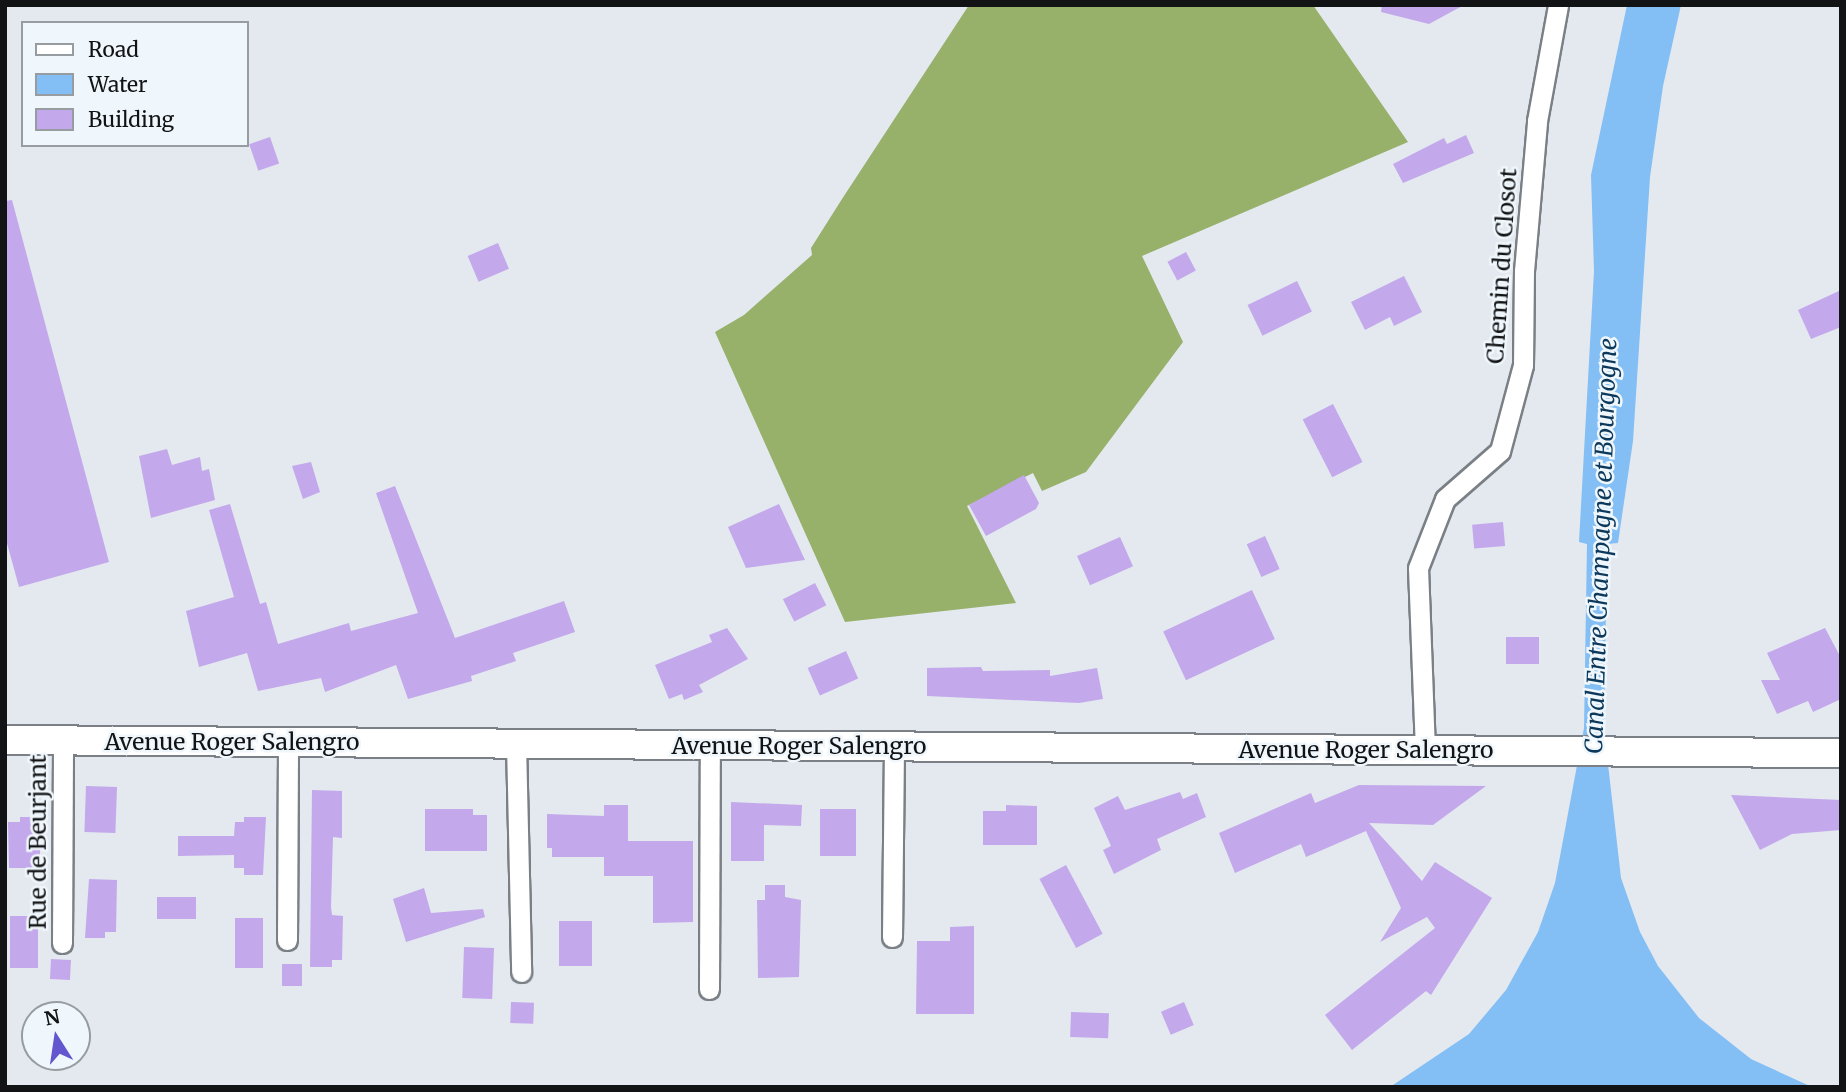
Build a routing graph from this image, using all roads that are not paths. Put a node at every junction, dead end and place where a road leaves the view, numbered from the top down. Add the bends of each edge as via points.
1 (1558, 5) edge
2 (5, 740) edge
3 (63, 740) junction
4 (288, 742) junction
5 (516, 743) junction
6 (710, 745) junction
7 (894, 746) junction
8 (1425, 750) junction
9 (1841, 753) edge
10 (892, 937) dead end
11 (287, 940) dead end
12 (62, 943) dead end
13 (521, 972) dead end
14 (709, 989) dead end

1 - 8 street, Chemin du Closot via 1537,121 1524,271 1523,365 1500,451 1445,499 1418,568
2 - 3 main road, Avenue Roger Salengro
3 - 4 main road, Avenue Roger Salengro
3 - 12 street, Rue de Beurjant
4 - 5 main road, Avenue Roger Salengro
4 - 11 street
5 - 6 main road, Avenue Roger Salengro
5 - 13 street
6 - 7 main road, Avenue Roger Salengro
6 - 14 street
7 - 8 main road, Avenue Roger Salengro
7 - 10 street
8 - 9 main road, Avenue Roger Salengro

